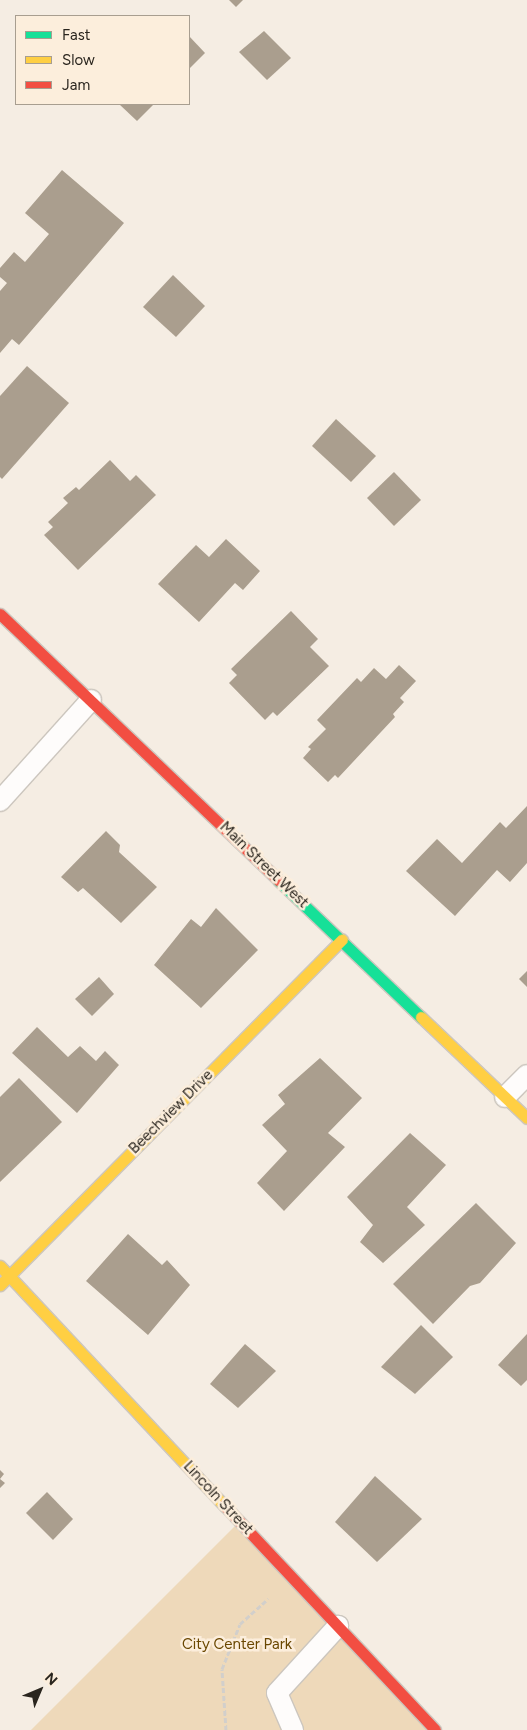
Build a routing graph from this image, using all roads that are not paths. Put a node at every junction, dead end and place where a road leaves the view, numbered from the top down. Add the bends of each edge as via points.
1 (0, 614) edge
2 (90, 700) junction
3 (0, 801) edge
4 (342, 939) junction
5 (527, 1075) edge
6 (505, 1097) junction
7 (527, 1118) edge
8 (0, 1266) edge
9 (10, 1276) junction
10 (0, 1285) edge
11 (338, 1626) junction
12 (294, 1730) edge
13 (436, 1730) edge

1 - 2 street, Main Street West
2 - 3 lane
2 - 4 street, Main Street West
4 - 6 street, Main Street West
4 - 9 street, Beechview Drive
5 - 6 lane
6 - 7 street, Main Street West
8 - 9 street, Lincoln Street
9 - 10 street, Beechview Drive
9 - 11 street, Lincoln Street
11 - 12 lane via 277,1692
11 - 13 street, Lincoln Street

